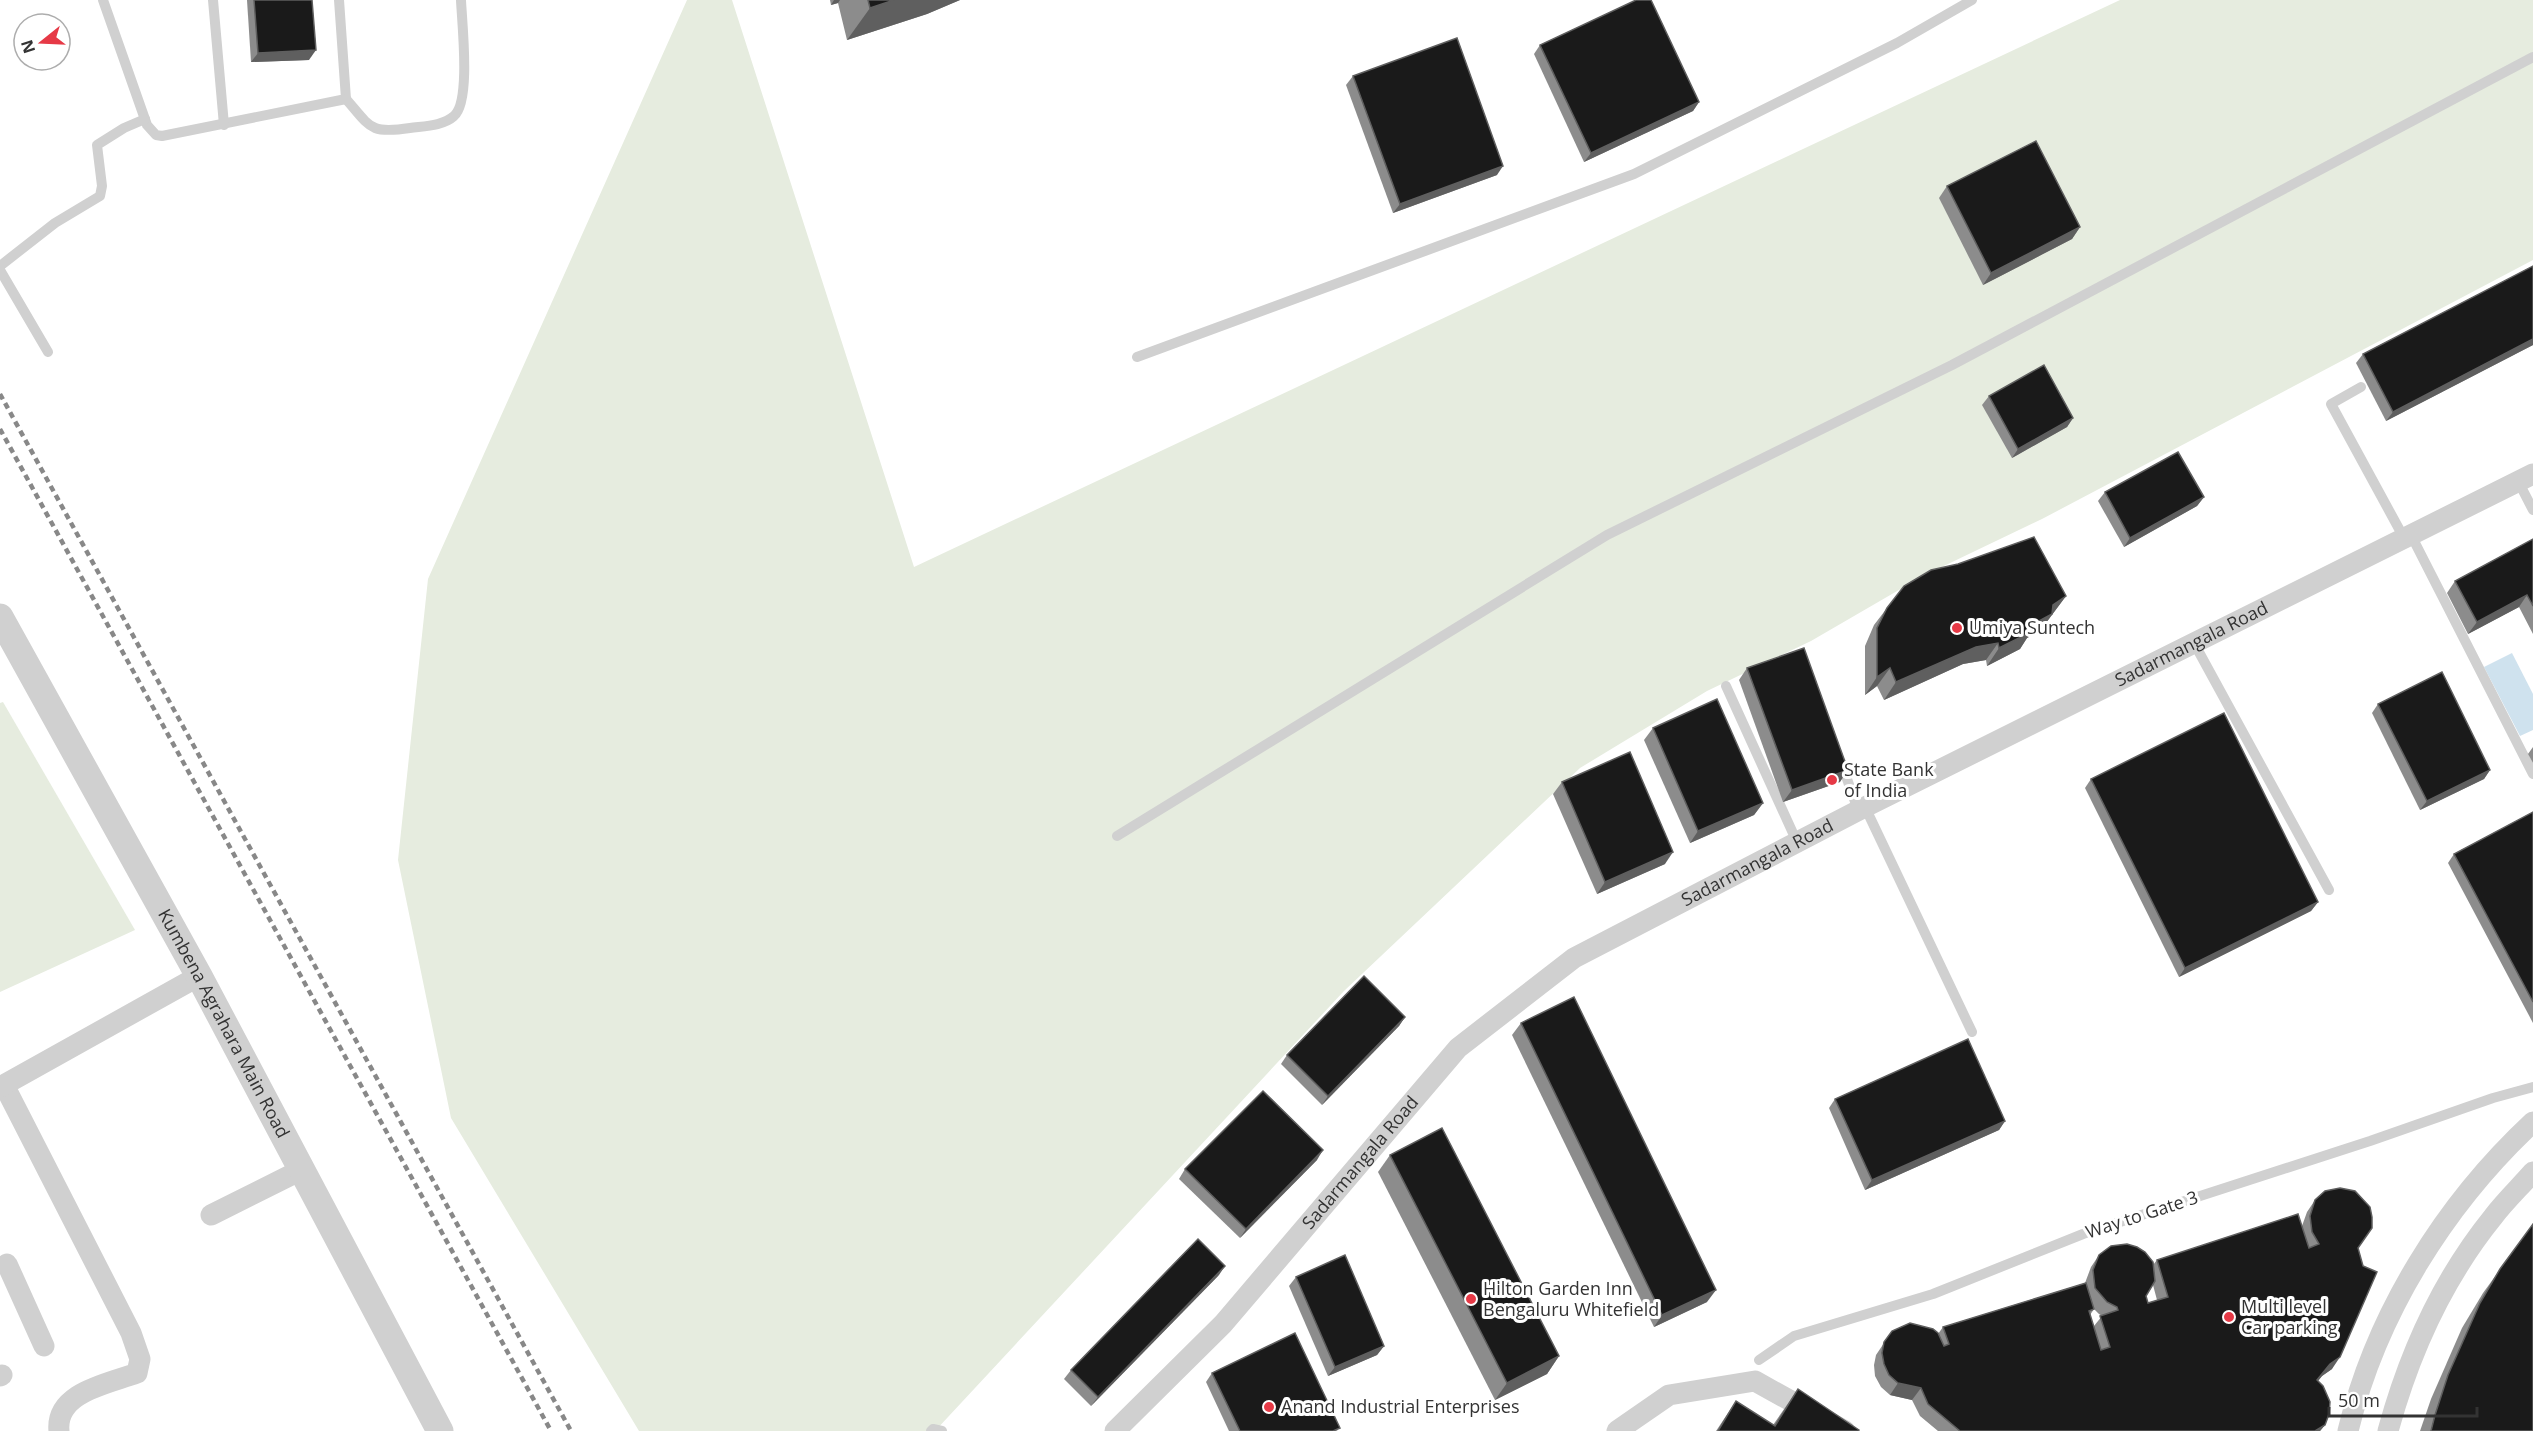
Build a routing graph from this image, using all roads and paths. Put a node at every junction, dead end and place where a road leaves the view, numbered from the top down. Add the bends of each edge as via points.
1 (103, 0) edge
2 (213, 0) edge
3 (339, 0) edge
4 (461, 0) edge
5 (1972, 0) edge
6 (2533, 57) edge
7 (346, 99) junction
8 (145, 119) junction
9 (224, 125) junction
10 (0, 268) edge
11 (48, 352) dead end
12 (1137, 357) dead end
13 (2361, 387) dead end
14 (2526, 477) edge
15 (2533, 510) edge
16 (2407, 536) junction
17 (0, 617) edge
18 (2194, 642) junction
19 (1726, 686) dead end
20 (1837, 750) edge
21 (2533, 774) edge
22 (1861, 809) junction
23 (1118, 836) dead end
24 (1797, 842) junction
25 (2329, 890) dead end
26 (199, 976) junction
27 (1972, 1032) dead end
28 (2, 1086) edge
29 (2533, 1087) edge
30 (2533, 1122) edge
31 (301, 1170) junction
32 (2533, 1172) edge
33 (211, 1215) dead end
34 (2, 1260) edge
35 (44, 1346) dead end
36 (1759, 1360) dead end
37 (59, 1431) edge
38 (440, 1431) edge
39 (931, 1431) edge
40 (942, 1431) edge
41 (1115, 1431) edge
42 (1617, 1431) edge
43 (1845, 1431) edge
44 (2348, 1431) edge
45 (2388, 1431) edge

1 - 8 lane
2 - 9 lane
3 - 7 lane
4 - 7 lane via 464,94 455,116 440,124 382,131 369,126
5 - 12 lane via 1897,42 1634,174
6 - 23 lane via 1952,365 1607,535
7 - 9 lane
8 - 9 lane via 151,131 162,136
8 - 10 lane via 97,145 102,190 98,198 55,223
10 - 11 lane
13 - 16 lane via 2331,404
14 - 15 lane
14 - 16 street, Sadarmangala Road
16 - 18 street, Sadarmangala Road
16 - 21 lane
17 - 26 street, Kumbena Agrahara Main Road
18 - 22 street, Sadarmangala Road
18 - 25 lane
19 - 24 lane
20 - 22 lane
22 - 24 street, Sadarmangala Road
22 - 27 lane
24 - 41 street, Sadarmangala Road via 1574,958 1458,1048 1223,1324
26 - 28 street
26 - 31 street, Kumbena Agrahara Main Road
28 - 37 street via 131,1333 140,1359 137,1373 67,1402 58,1419
29 - 36 lane, Way to Gate 3 via 2083,1234 1933,1294 1794,1336
30 - 44 street via 2472,1186 2430,1244 2387,1320 2369,1362
31 - 33 street
31 - 38 street, Kumbena Agrahara Main Road
32 - 45 street via 2493,1217 2451,1275 2421,1336
34 - 35 street
39 - 40 lane
42 - 43 street via 1669,1395 1755,1381

